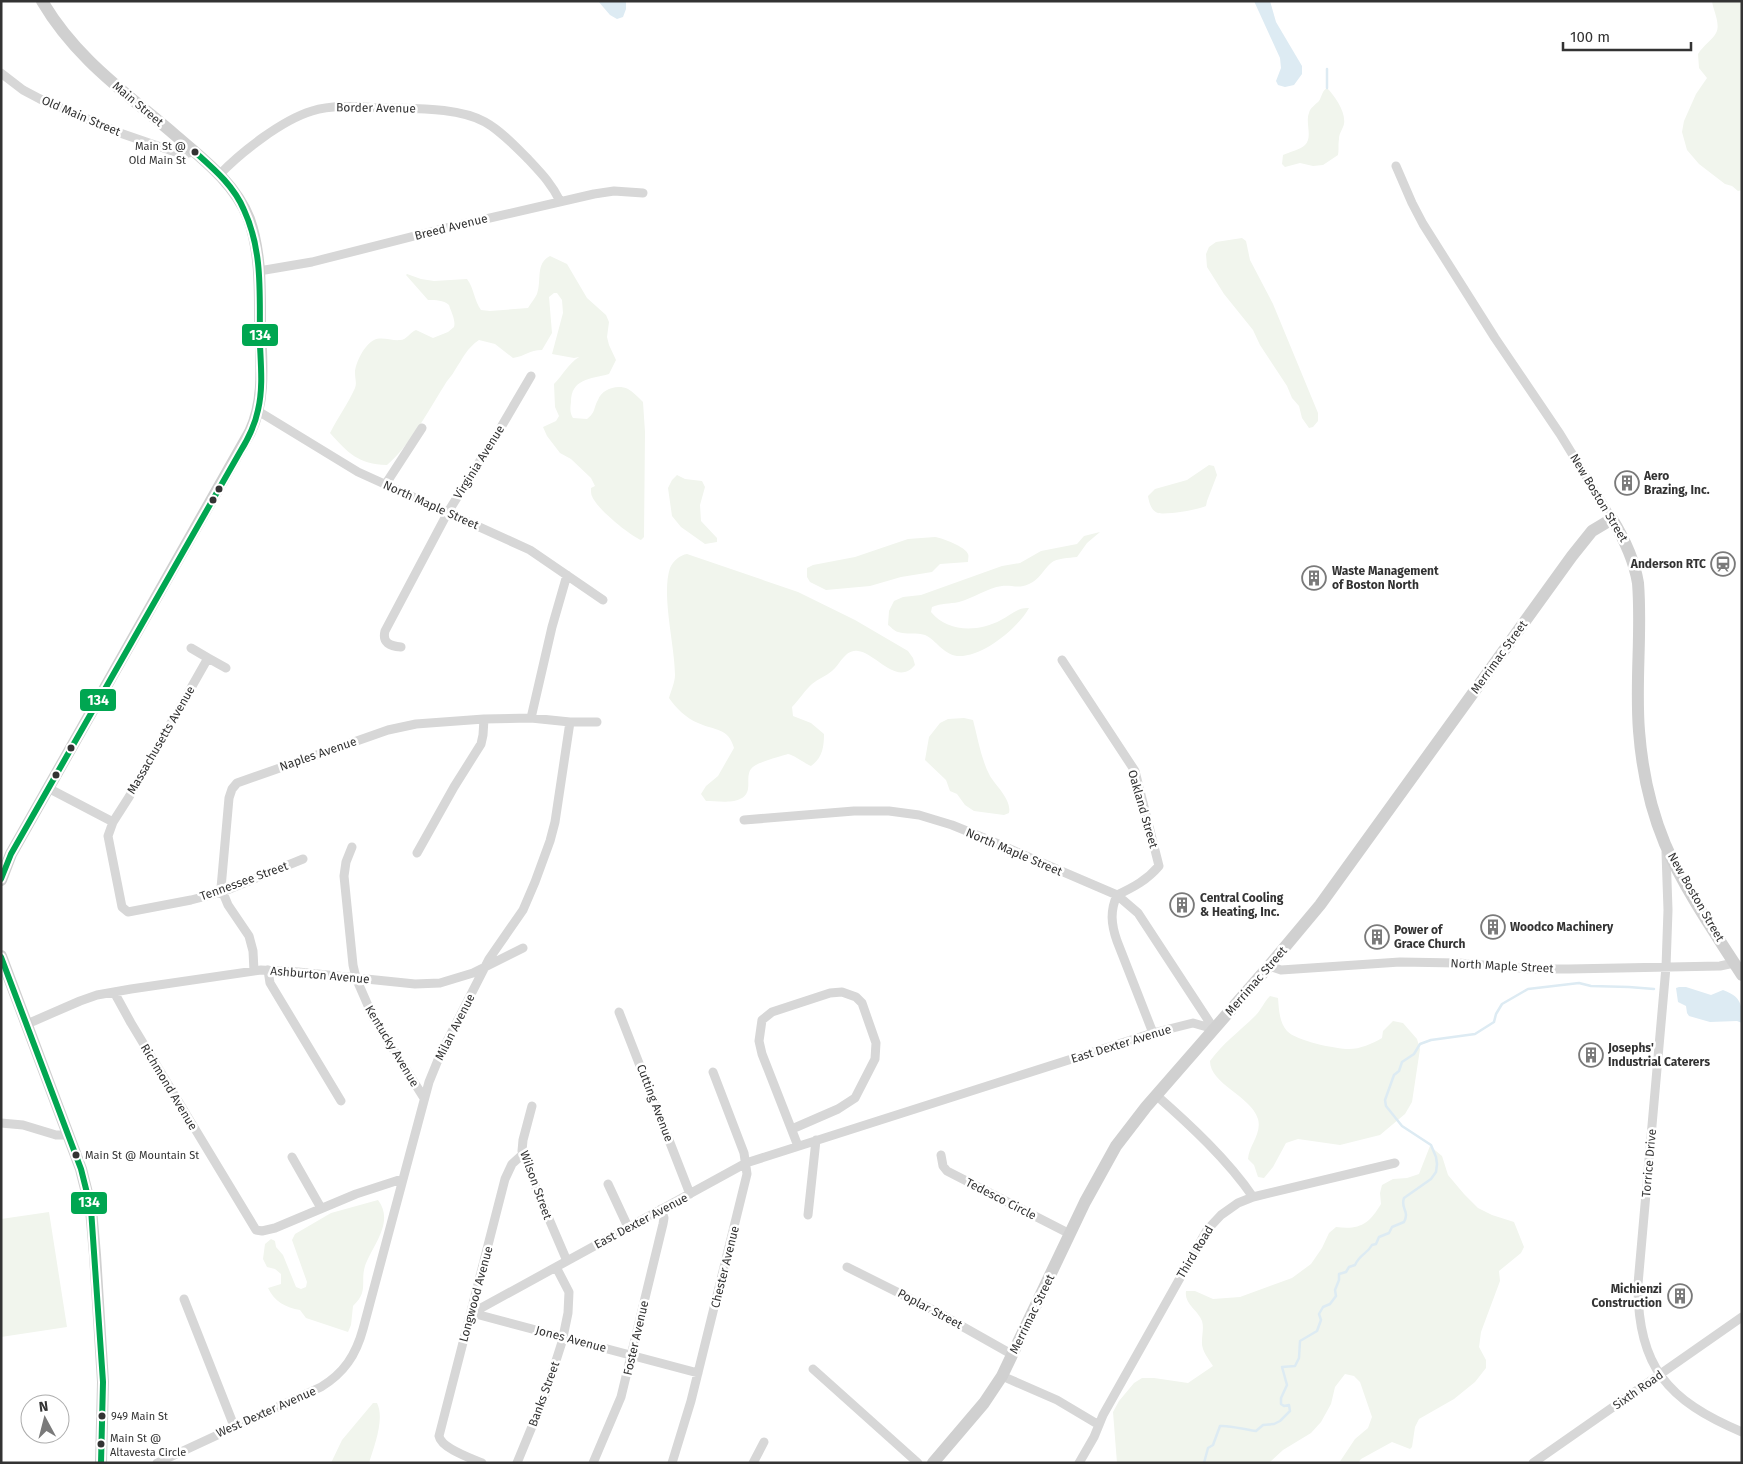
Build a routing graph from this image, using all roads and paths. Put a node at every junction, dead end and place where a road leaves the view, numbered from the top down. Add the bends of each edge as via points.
1 (42, 1) edge
2 (1, 73) edge
3 (195, 152) junction
4 (1396, 166) dead end
5 (219, 175) junction
6 (643, 193) dead end
7 (560, 201) junction
8 (259, 271) junction
9 (531, 376) dead end
10 (258, 411) junction
11 (422, 428) dead end
12 (385, 486) junction
13 (448, 512) junction
14 (1612, 519) junction
15 (567, 575) junction
16 (603, 600) dead end
17 (401, 647) dead end
18 (191, 648) dead end
19 (208, 658) junction
20 (1062, 660) dead end
21 (226, 668) dead end
22 (531, 718) junction
23 (484, 719) junction
24 (570, 722) junction
25 (598, 722) dead end
26 (48, 788) junction
27 (744, 820) dead end
28 (113, 822) junction
29 (1666, 846) junction
30 (352, 847) dead end
31 (417, 853) dead end
32 (303, 859) dead end
33 (1, 880) edge
34 (222, 892) junction
35 (1117, 895) junction
36 (523, 948) dead end
37 (1, 956) edge
38 (1734, 962) junction
39 (1269, 966) junction
40 (1666, 966) junction
41 (485, 967) junction
42 (268, 970) junction
43 (254, 971) junction
44 (1742, 975) edge
45 (356, 978) junction
46 (114, 992) junction
47 (619, 1012) dead end
48 (27, 1024) junction
49 (1214, 1029) junction
50 (1153, 1033) junction
51 (713, 1072) dead end
52 (1156, 1095) junction
53 (424, 1098) junction
54 (341, 1100) dead end
55 (532, 1106) dead end
56 (1, 1123) edge
57 (792, 1129) junction
58 (68, 1135) junction
59 (816, 1140) junction
60 (798, 1146) junction
61 (523, 1154) junction
62 (941, 1155) dead end
63 (292, 1157) dead end
64 (746, 1163) junction
65 (1395, 1163) dead end
66 (402, 1179) junction
67 (608, 1184) dead end
68 (690, 1194) junction
69 (1253, 1197) junction
70 (320, 1208) junction
71 (661, 1209) junction
72 (808, 1215) dead end
73 (628, 1227) junction
74 (1070, 1234) junction
75 (567, 1261) junction
76 (556, 1267) junction
77 (847, 1267) dead end
78 (184, 1299) dead end
79 (472, 1313) junction
80 (1742, 1317) edge
81 (563, 1337) junction
82 (359, 1343) joint
83 (631, 1355) junction
84 (1012, 1355) junction
85 (813, 1369) dead end
86 (698, 1373) junction
87 (1659, 1374) junction
88 (1002, 1376) junction
89 (1099, 1425) junction
90 (234, 1426) junction
91 (1742, 1432) edge
92 (764, 1442) dead end
93 (101, 1463) edge
94 (157, 1463) edge
95 (482, 1463) edge
96 (517, 1463) edge
97 (593, 1463) edge
98 (672, 1463) edge
99 (753, 1463) edge
100 (918, 1463) edge
101 (932, 1463) edge
102 (1079, 1463) edge
103 (1533, 1463) edge

1 - 3 main road, Main Street via 82,56
2 - 3 street, Old Main Street via 40,99 120,134 181,154
3 - 5 main road, Main Street
4 - 14 street, New Boston Street via 1422,224
5 - 7 street, Border Avenue via 236,158 302,114 345,106 419,108 483,122 508,140 552,184
5 - 8 main road, Main Street via 235,193 248,218 256,244
6 - 7 street, Breed Avenue via 610,192
7 - 8 street, Breed Avenue via 312,262
8 - 10 main road, Main Street via 261,390
9 - 13 street, Virginia Avenue
10 - 12 street, North Maple Street
10 - 26 main road, Main Street via 250,432
11 - 12 street
12 - 13 street, North Maple Street
13 - 15 street, North Maple Street via 521,546
13 - 17 street, Virginia Avenue via 384,636 387,643
14 - 29 main road, New Boston Street via 1628,548 1636,572 1639,730 1645,780
14 - 39 main road, Merrimac Street via 1583,541 1320,905
15 - 16 street, North Maple Street
15 - 22 street
18 - 19 street
19 - 21 street
19 - 28 street, Massachusetts Avenue
20 - 35 street, Oakland Street via 1135,771 1159,866 1142,883
22 - 23 street, Naples Avenue
22 - 24 street, Naples Avenue
23 - 31 street via 481,744
23 - 34 street, Naples Avenue via 397,727 237,783 229,798
24 - 25 street, Naples Avenue
24 - 41 street, Milan Avenue via 558,810 548,848 526,904
26 - 28 street
26 - 33 main road, Main Street via 11,854
27 - 35 street, North Maple Street via 854,810 909,813 979,836
28 - 34 street, Tennessee Street via 108,836 122,907 126,911
29 - 38 main road, New Boston Street
29 - 40 street, Torrice Drive
30 - 45 street, Kentucky Avenue via 344,876
32 - 34 street, Tennessee Street
34 - 43 street via 250,939
35 - 49 street, North Maple Street via 1130,904 1142,919
35 - 50 street via 1112,906 1113,929
36 - 41 street, Ashburton Avenue
37 - 48 main road
38 - 40 street, North Maple Street via 1720,966
38 - 44 main road, New Boston Street
39 - 40 street, North Maple Street via 1281,970 1420,962 1531,968
39 - 49 main road, Merrimac Street
40 - 87 street, Torrice Drive via 1638,1299 1644,1344
41 - 45 street, Ashburton Avenue via 431,984
41 - 53 street, Milan Avenue via 440,1055
42 - 43 street, Ashburton Avenue
42 - 45 street, Ashburton Avenue
42 - 54 street via 269,981
43 - 46 street, Ashburton Avenue
45 - 53 street, Kentucky Avenue via 373,1017
46 - 48 street, Ashburton Avenue via 80,1001
46 - 70 street, Richmond Avenue via 254,1228 258,1231 275,1228
47 - 68 street, Cutting Avenue
48 - 58 main road
49 - 50 street, East Dexter Avenue via 1193,1023
49 - 52 main road, Merrimac Street
50 - 59 street, East Dexter Avenue
51 - 64 street, Chester Avenue
52 - 69 street via 1236,1175
52 - 74 main road, Merrimac Street via 1110,1156
53 - 66 street, Milan Avenue
55 - 61 street, Wilson Street via 522,1140
56 - 58 street via 23,1125 56,1136
57 - 57 street via 762,1054 762,1020 772,1012 830,993 851,994 862,1003 874,1036 875,1059 858,1094 849,1103
57 - 60 street
58 - 93 main road via 87,1190 92,1221 103,1382
59 - 60 street, East Dexter Avenue
59 - 72 street
60 - 64 street, East Dexter Avenue
61 - 75 street, Wilson Street
61 - 79 street, Longwood Avenue via 512,1164 505,1179
62 - 74 street, Tedesco Circle via 947,1171
63 - 70 street
64 - 68 street, East Dexter Avenue
64 - 86 street, Chester Avenue via 746,1180
65 - 69 street, Third Road
66 - 70 street
66 - 82 street, Milan Avenue
67 - 73 street
68 - 71 street, East Dexter Avenue
69 - 89 street, Third Road via 1221,1215 1207,1230
71 - 73 street, East Dexter Avenue
71 - 83 street, Foster Avenue via 663,1224
73 - 75 street, East Dexter Avenue
74 - 84 main road, Merrimac Street
75 - 76 street, East Dexter Avenue
76 - 79 street, East Dexter Avenue
76 - 81 street, Banks Street via 570,1296
77 - 84 street, Poplar Street via 935,1311
78 - 90 street
79 - 81 street, Jones Avenue
79 - 95 street, Longwood Avenue via 439,1436 450,1448
80 - 87 street, Sixth Road
81 - 83 street, Jones Avenue
81 - 96 street, Banks Street via 545,1395
82 - 90 street, West Dexter Avenue via 346,1366 333,1380
83 - 86 street, Jones Avenue
83 - 97 street, Foster Avenue via 620,1402
84 - 88 main road, Merrimac Street
85 - 100 street
86 - 98 street, Chester Avenue
87 - 91 street, Torrice Drive via 1693,1406
87 - 103 street, Sixth Road
88 - 89 street via 1057,1400
88 - 101 main road, Merrimac Street via 984,1403
89 - 102 street, Third Road
90 - 94 street, West Dexter Avenue
92 - 99 street

